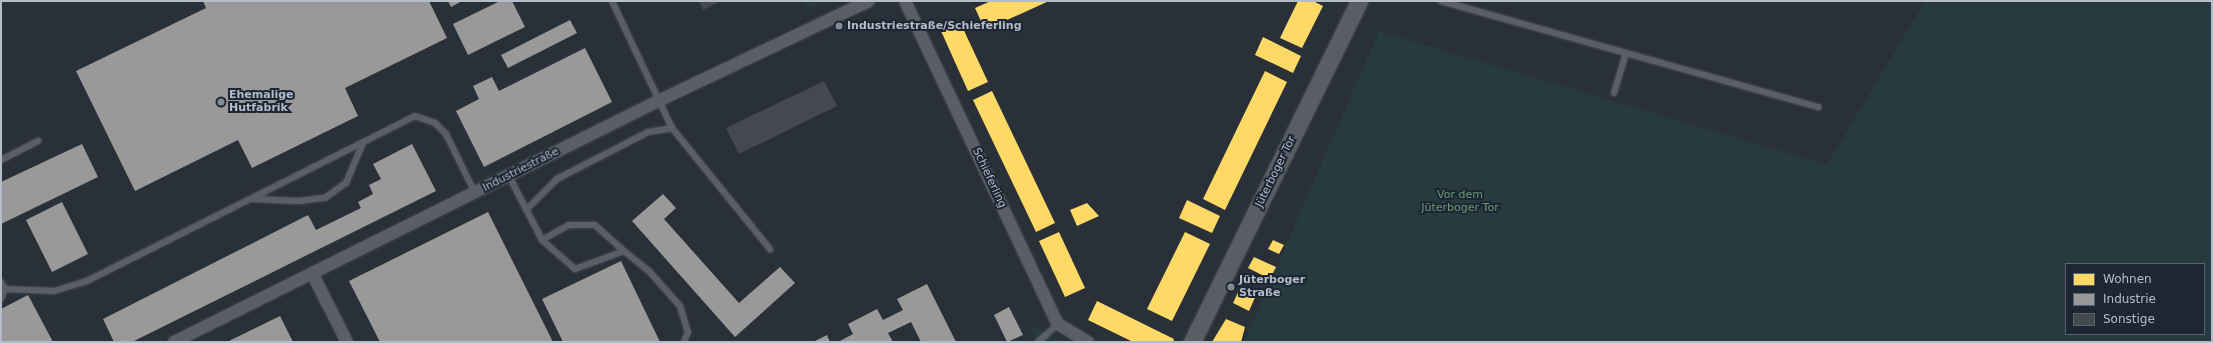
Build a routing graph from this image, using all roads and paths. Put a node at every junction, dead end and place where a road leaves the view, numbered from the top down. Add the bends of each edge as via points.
1 (612, 1) edge
2 (869, 1) edge
3 (1359, 1) edge
4 (1441, 1) edge
5 (910, 3) edge
6 (1626, 53) junction
7 (1614, 93) dead end
8 (658, 101) junction
9 (1818, 106) dead end
10 (672, 128) junction
11 (38, 141) dead end
12 (363, 143) junction
13 (1, 160) edge
14 (509, 176) junction
15 (475, 193) junction
16 (251, 199) junction
17 (526, 210) junction
18 (542, 240) junction
19 (770, 249) dead end
20 (624, 251) junction
21 (312, 273) junction
22 (1, 282) edge
23 (4, 289) junction
24 (1, 299) edge
25 (1058, 324) junction
26 (174, 342) edge
27 (347, 342) edge
28 (684, 342) edge
29 (1038, 342) edge
30 (1088, 342) edge
31 (1192, 342) edge

1 - 8 lane
2 - 8 street, Industriestraße
3 - 31 main road, Jüterboger Tor
4 - 6 lane
5 - 25 street, Schieferling
6 - 7 lane
6 - 9 lane
8 - 10 lane
8 - 14 street, Industriestraße
10 - 17 lane via 648,132 557,179
10 - 19 lane
11 - 13 lane
12 - 15 lane via 415,116 427,119 446,134
12 - 16 lane
12 - 16 lane via 346,182 325,198 299,201
14 - 15 street, Industriestraße
14 - 17 lane
15 - 21 street, Industriestraße
16 - 23 lane via 72,286 32,292
17 - 18 lane
18 - 20 lane via 569,226 595,225
18 - 20 lane via 575,269
20 - 28 lane via 649,271 680,306 688,332
21 - 26 street, Industriestraße
21 - 27 street
22 - 23 lane
23 - 24 lane
25 - 29 lane
25 - 30 street

